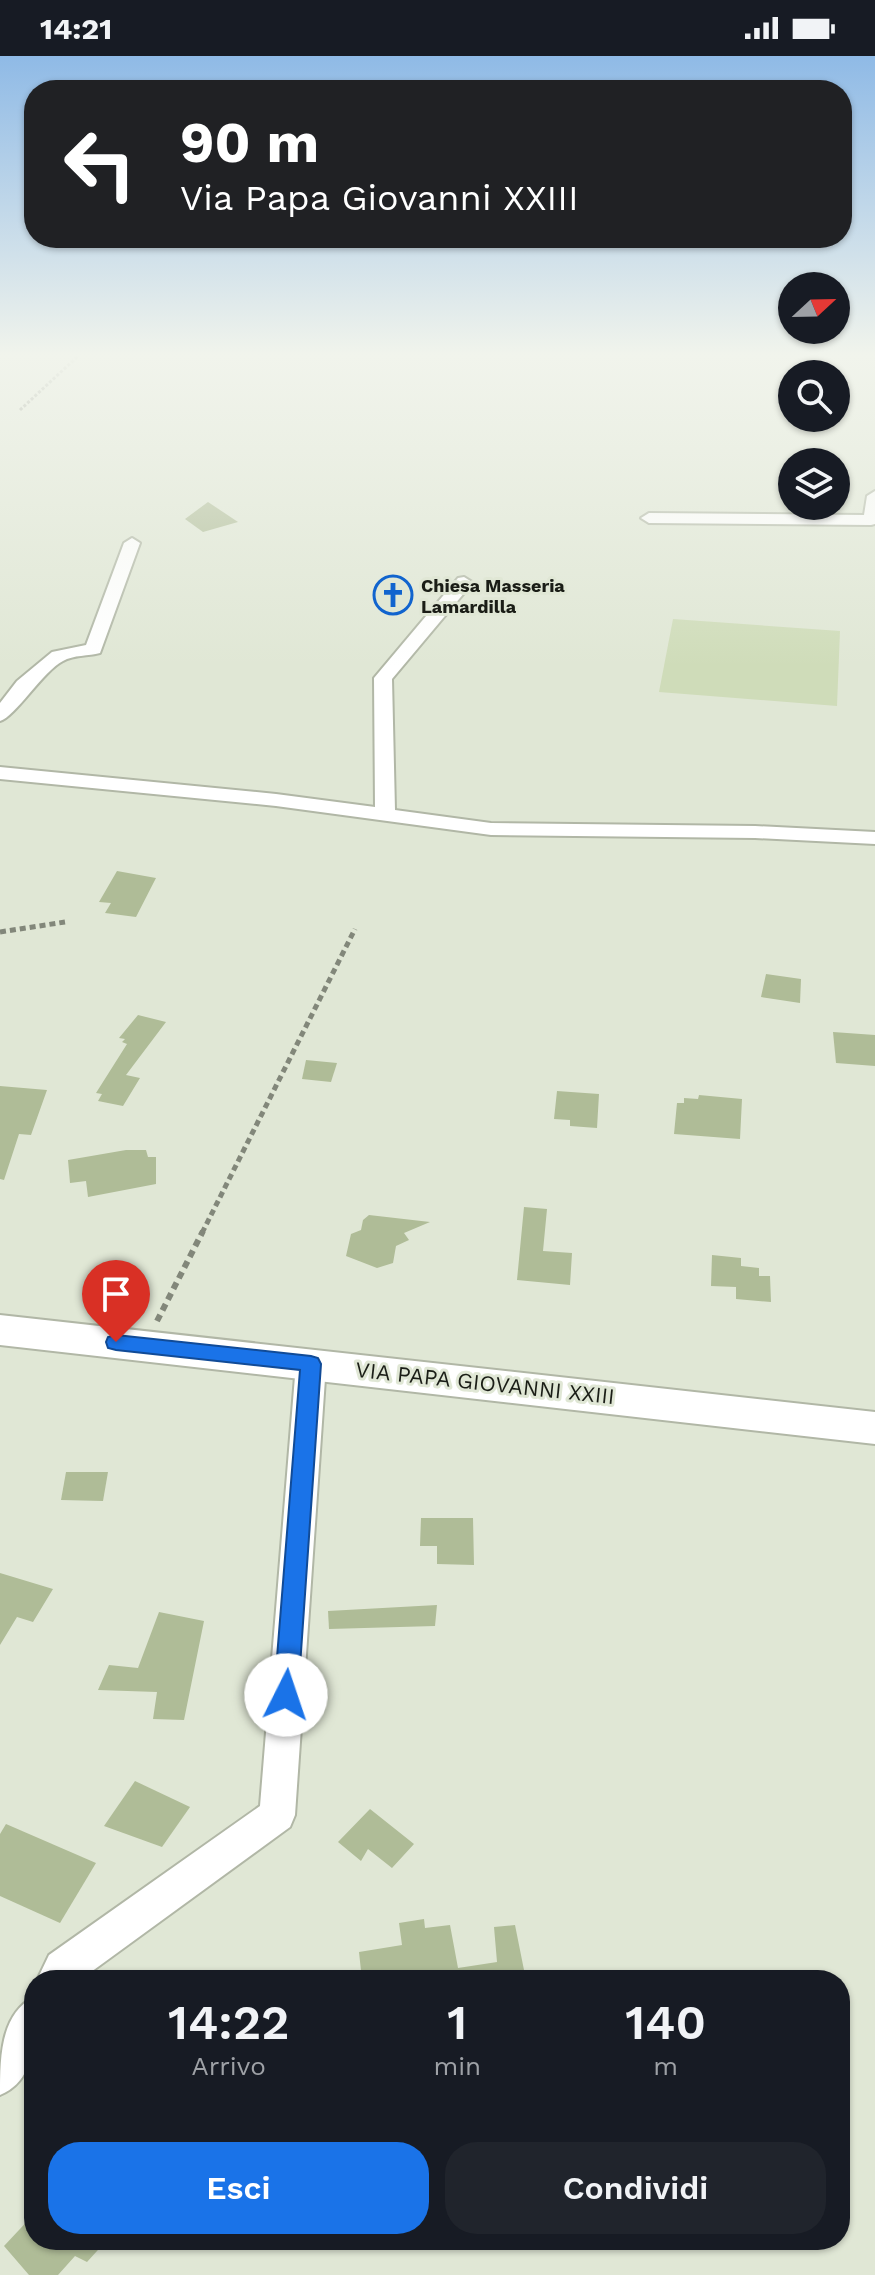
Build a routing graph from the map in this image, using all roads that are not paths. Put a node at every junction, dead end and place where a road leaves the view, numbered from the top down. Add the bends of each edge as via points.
1 (875, 496) edge
2 (649, 518) dead end
3 (132, 543) dead end
4 (464, 582) dead end
5 (0, 715) edge
6 (0, 773) edge
7 (385, 815) junction
8 (875, 838) edge
9 (0, 1330) edge
10 (311, 1364) junction
11 (875, 1428) edge
12 (62, 1970) edge
13 (24, 2034) edge
14 (0, 2075) edge

1 - 2 street via 871,520
3 - 5 street via 94,649 58,656
4 - 7 street via 383,678
6 - 7 street
7 - 8 street via 491,829
9 - 10 main road, VIA PAPA GIOVANNI XXIII
10 - 11 main road, VIA PAPA GIOVANNI XXIII
10 - 12 street via 277,1815
13 - 14 street

